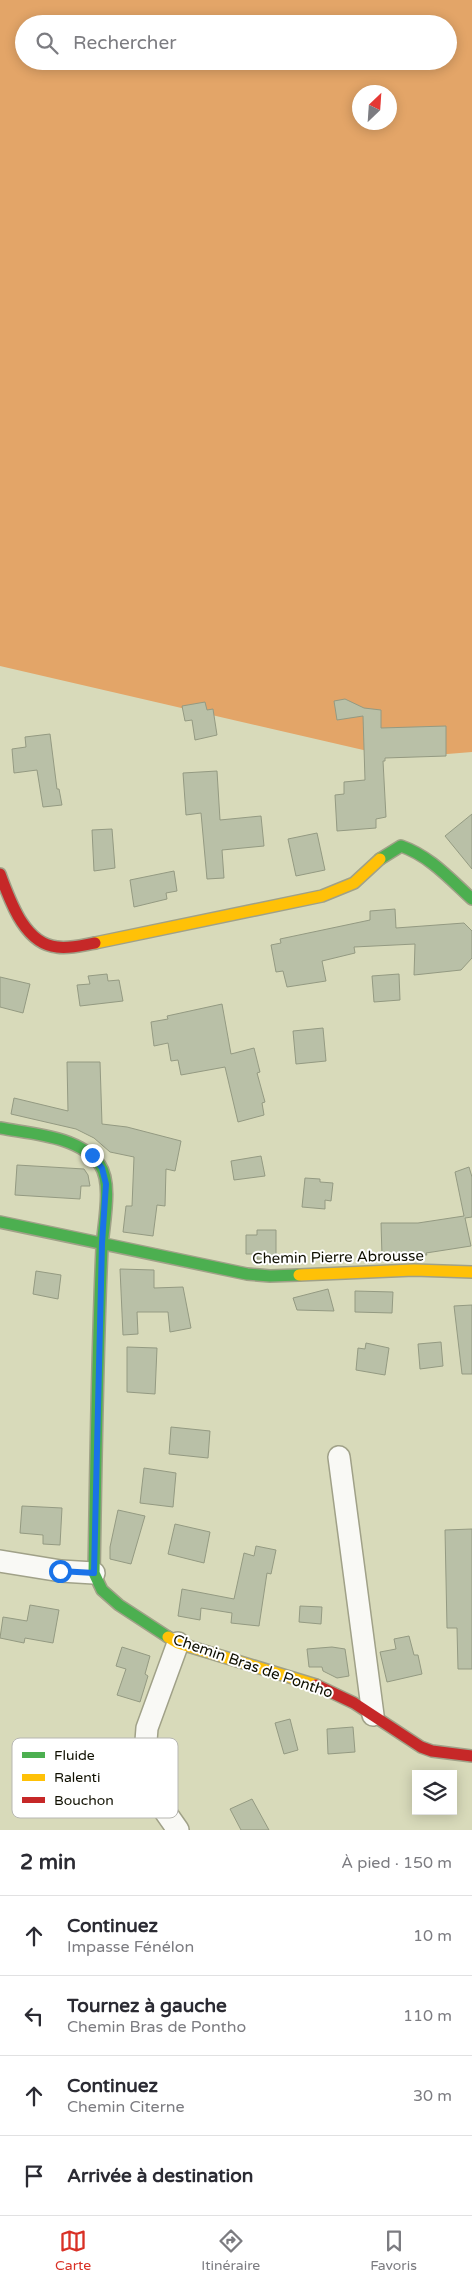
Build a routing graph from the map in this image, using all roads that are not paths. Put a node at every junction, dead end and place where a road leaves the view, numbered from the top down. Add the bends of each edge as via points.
1 (0, 874) edge
2 (472, 899) edge
3 (0, 1128) edge
4 (0, 1222) edge
5 (102, 1243) junction
6 (472, 1272) edge
7 (339, 1457) dead end
8 (0, 1560) edge
9 (94, 1573) junction
10 (178, 1644) junction
11 (373, 1715) junction
12 (146, 1738) edge
13 (472, 1756) edge
14 (170, 1818) edge
15 (178, 1830) edge

1 - 2 street via 24,925 37,939 54,947 69,948 322,896 348,886 383,856 401,846 412,848 425,857
3 - 5 street via 64,1142 92,1155 102,1168 106,1184
4 - 5 street, Chemin Pierre Abrousse
5 - 6 street, Chemin Pierre Abrousse via 270,1276 414,1270
5 - 9 street
7 - 11 street
8 - 9 street via 60,1571
9 - 10 street, Chemin Bras de Pontho via 102,1590
10 - 11 street, Chemin Bras de Pontho via 318,1686
10 - 12 street
11 - 13 street, Chemin Bras de Pontho via 411,1742 432,1751
14 - 15 street

